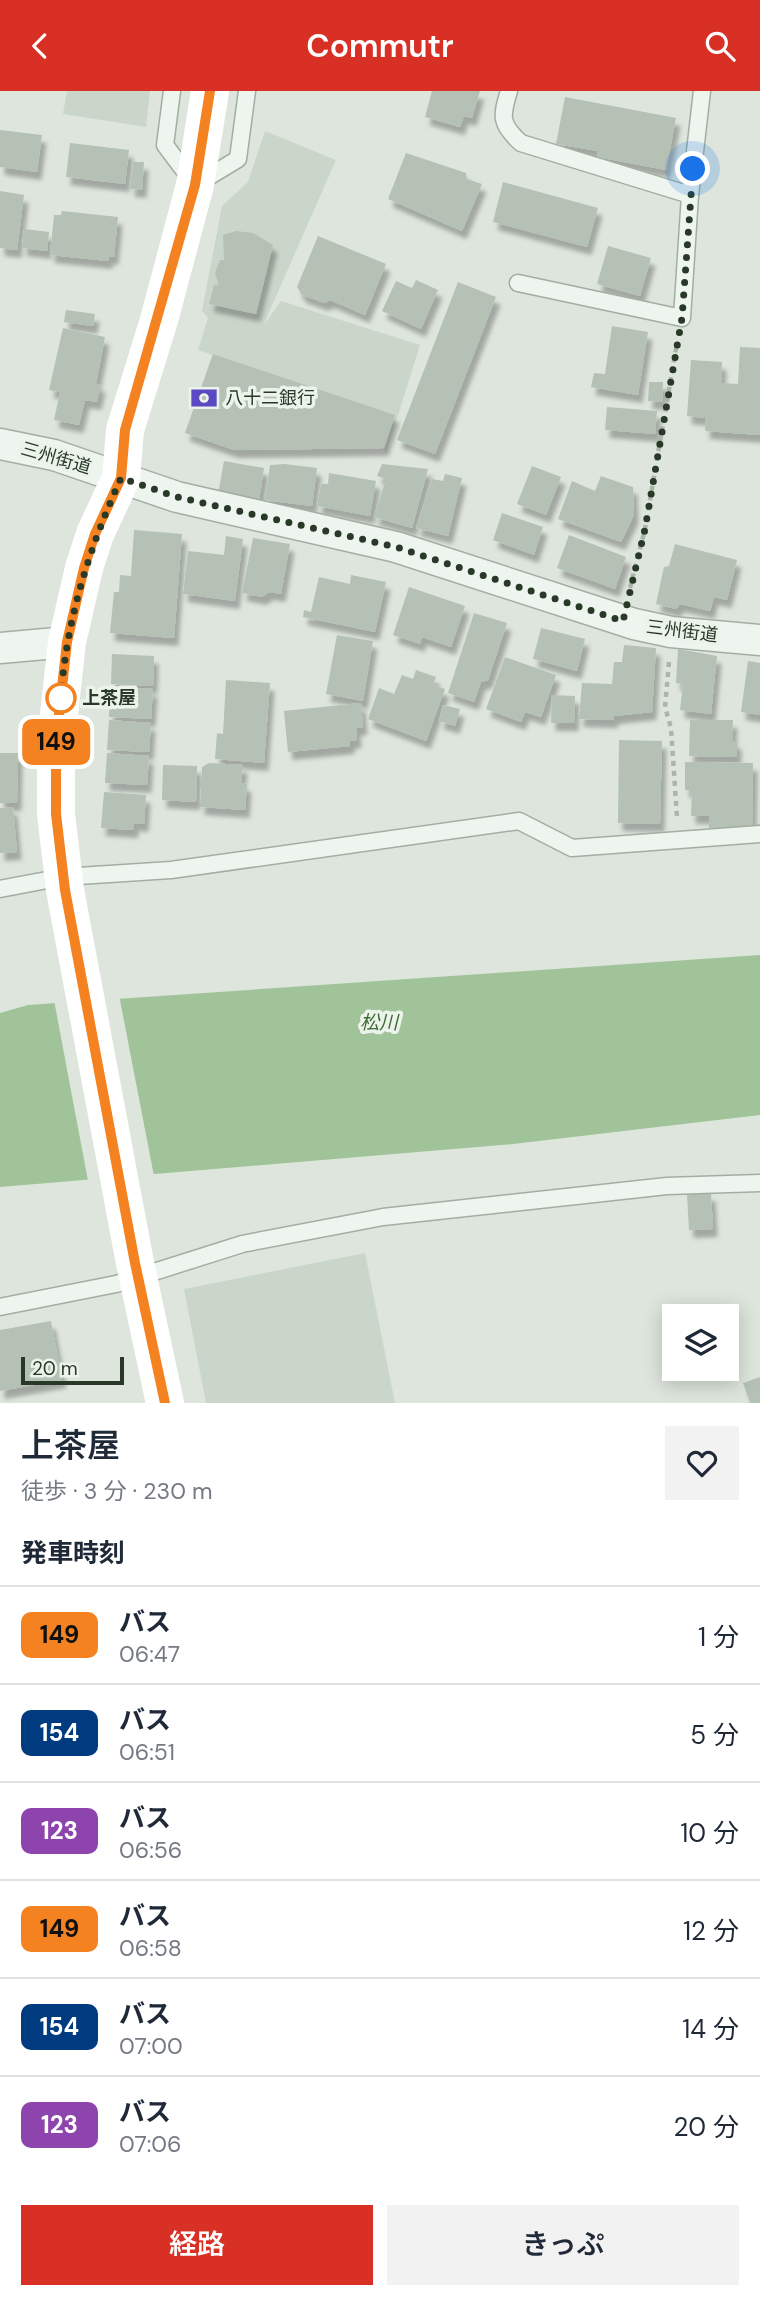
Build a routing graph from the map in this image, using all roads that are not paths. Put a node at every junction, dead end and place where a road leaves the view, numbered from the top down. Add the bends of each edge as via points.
1 (172, 91) edge
2 (210, 91) edge
3 (247, 91) edge
4 (509, 91) edge
5 (702, 91) edge
6 (195, 185) junction
7 (690, 195) junction
8 (518, 283) dead end
9 (0, 444) edge
10 (121, 478) junction
11 (760, 640) edge
12 (67, 642) junction
13 (0, 648) edge
14 (760, 834) edge
15 (64, 883) junction
16 (0, 889) edge
17 (760, 1183) edge
18 (137, 1270) junction
19 (0, 1307) edge
20 (165, 1403) edge

1 - 6 lane via 164,145
2 - 6 street
3 - 6 lane via 238,159
4 - 7 lane via 502,114 508,131 521,143
5 - 7 lane
6 - 10 street via 125,430
7 - 8 lane via 682,318
9 - 10 street, 三州街道 via 54,455
10 - 11 street, 三州街道 via 177,497 396,547 623,621 671,632
10 - 12 street via 88,557
12 - 13 street
12 - 15 street via 56,742 56,814
14 - 15 lane via 572,848 519,821
15 - 16 lane
15 - 18 street
17 - 18 lane via 667,1185 383,1217
18 - 19 lane via 116,1284
18 - 20 street

